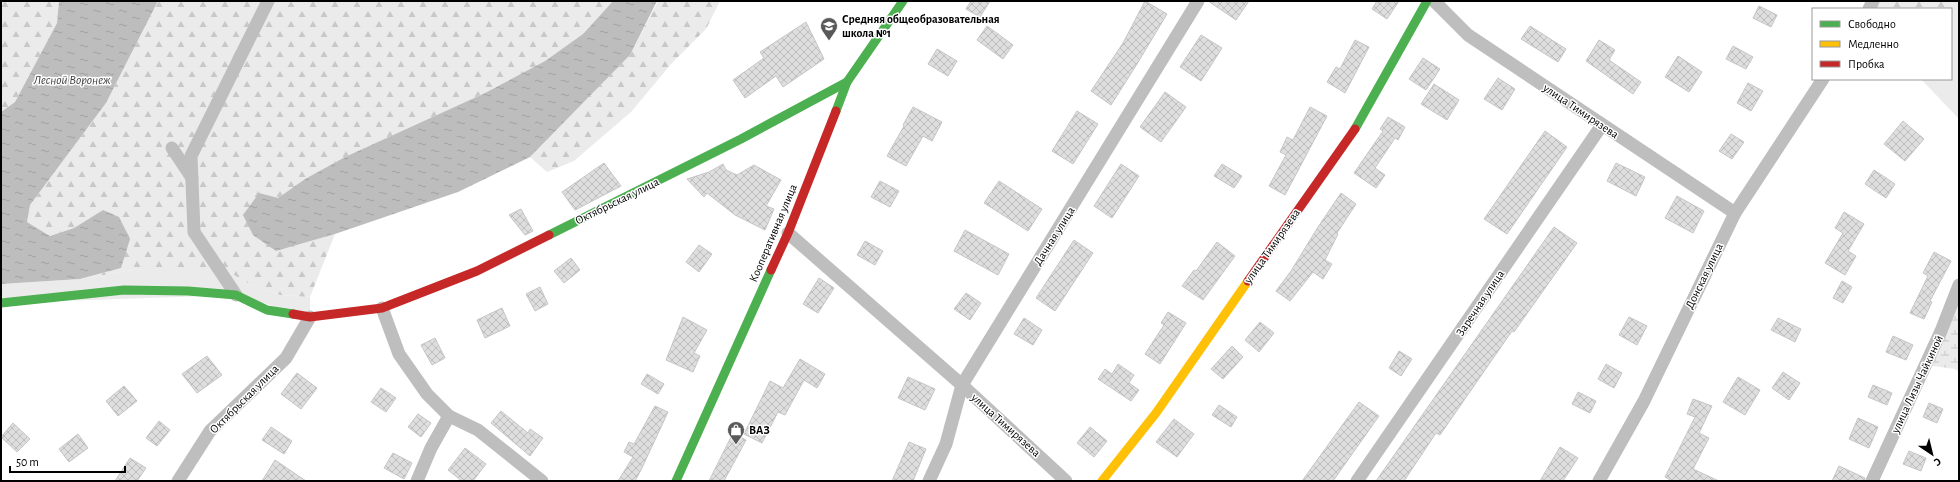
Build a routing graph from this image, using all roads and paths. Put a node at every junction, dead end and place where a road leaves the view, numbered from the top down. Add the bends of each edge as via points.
1 (268, 1) edge
2 (903, 1) edge
3 (1198, 1) edge
4 (1427, 1) edge
5 (1434, 1) edge
6 (1822, 80) edge
7 (847, 82) junction
8 (1602, 125) junction
9 (172, 148) dead end
10 (192, 178) junction
11 (1735, 213) junction
12 (788, 233) junction
13 (1959, 285) edge
14 (236, 295) junction
15 (1, 303) edge
16 (382, 308) junction
17 (310, 317) junction
18 (962, 385) junction
19 (449, 416) junction
20 (178, 481) edge
21 (417, 481) edge
22 (542, 481) edge
23 (676, 481) edge
24 (929, 481) edge
25 (1066, 481) edge
26 (1102, 481) edge
27 (1358, 481) edge
28 (1599, 481) edge
29 (1872, 481) edge

1 - 10 street via 192,156
2 - 7 street, Кооперативная улица
3 - 18 street, Дачная улица
4 - 26 street, улица Тимирязева via 1356,128 1156,413
5 - 8 street, улица Тимирязева via 1468,35
6 - 11 street, Донская улица
7 - 12 street, Кооперативная улица
7 - 16 street, Октябрьская улица via 741,139 484,268
8 - 11 street, улица Тимирязева
8 - 27 street, Заречная улица
9 - 10 street
10 - 14 street via 194,232
11 - 28 street, Донская улица via 1644,401
12 - 18 street, улица Тимирязева
12 - 23 street, Кооперативная улица
13 - 29 street, улица Лизы Чайкиной via 1941,331
14 - 15 street via 124,290
14 - 17 street, Октябрьская улица via 267,310
16 - 17 street, Октябрьская улица
16 - 19 street via 399,354 427,394
17 - 20 street, Октябрьская улица via 286,358 210,431
18 - 24 street, Дачная улица via 946,444
18 - 25 street, улица Тимирязева
19 - 21 street via 431,448
19 - 22 street via 478,430

